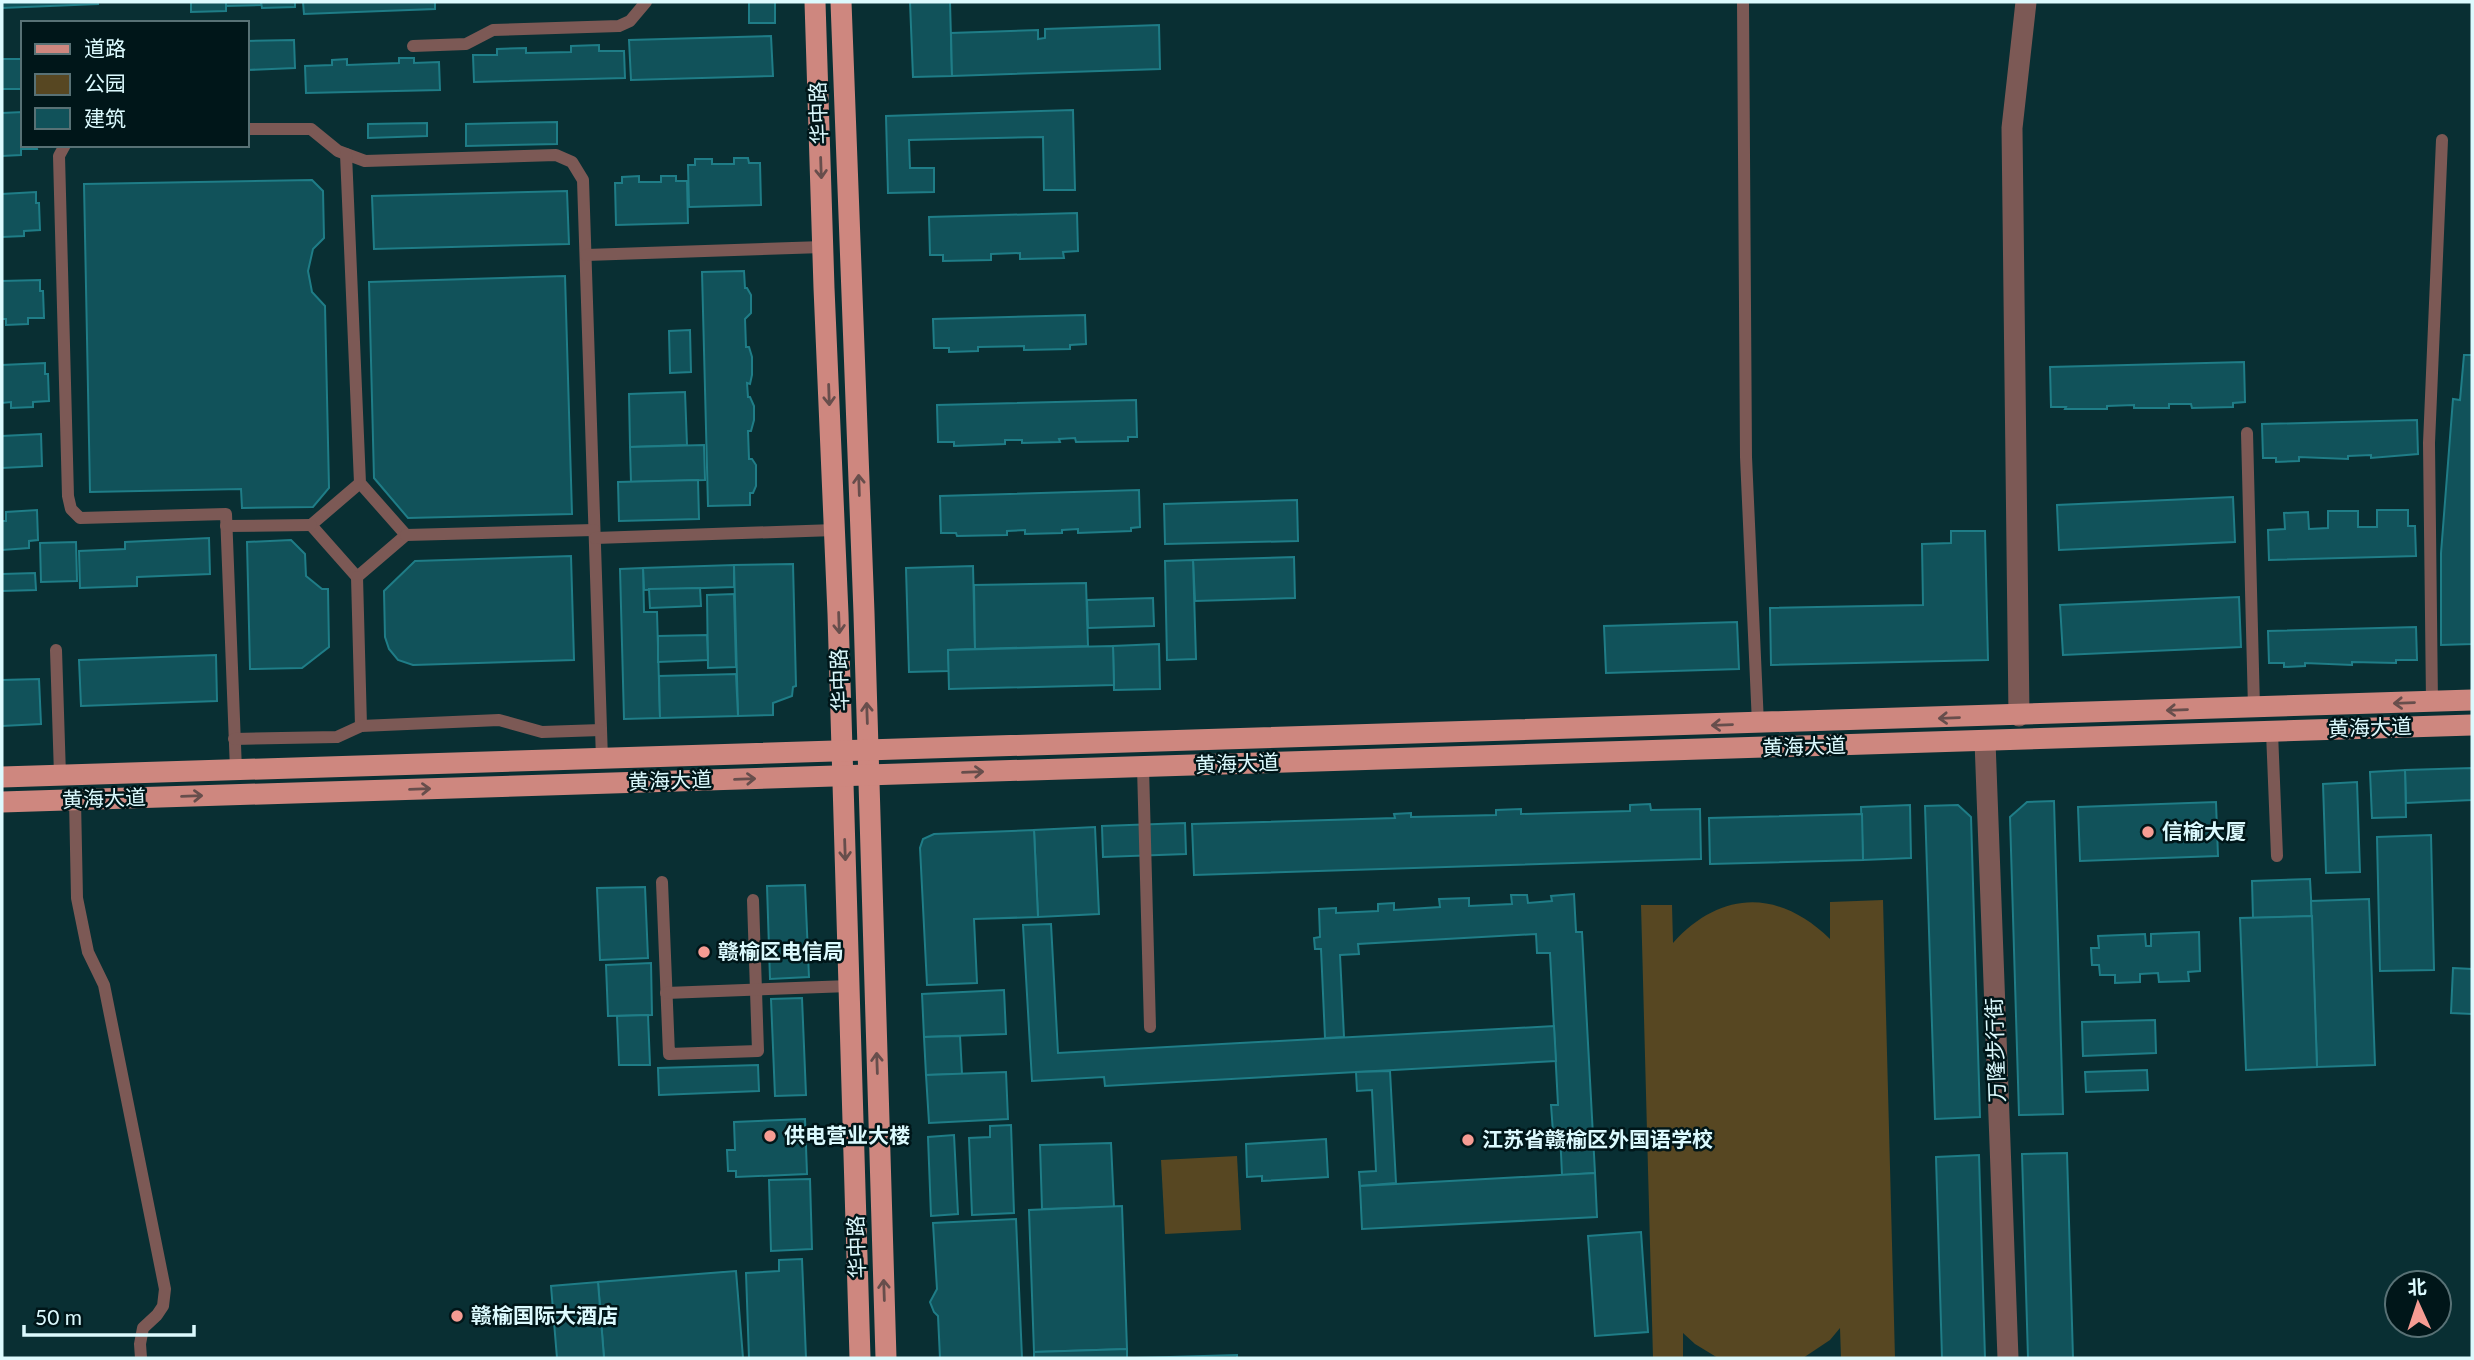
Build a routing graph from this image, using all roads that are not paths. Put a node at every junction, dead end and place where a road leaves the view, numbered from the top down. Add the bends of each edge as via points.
1 (646, 2) edge
2 (816, 2) edge
3 (841, 2) edge
4 (1743, 2) edge
5 (2026, 2) edge
6 (413, 46) dead end
7 (248, 129) edge
8 (2442, 140) dead end
9 (64, 147) edge
10 (346, 154) junction
11 (823, 247) junction
12 (586, 255) junction
13 (2247, 433) dead end
14 (360, 483) junction
15 (311, 525) junction
16 (226, 526) junction
17 (835, 530) junction
18 (594, 534) junction
19 (406, 535) junction
20 (357, 578) junction
21 (56, 650) dead end
22 (2472, 700) edge
23 (2432, 702) junction
24 (2254, 708) junction
25 (2019, 716) junction
26 (1758, 724) junction
27 (2472, 725) edge
28 (361, 726) junction
29 (601, 730) junction
30 (2272, 732) junction
31 (234, 739) junction
32 (1985, 741) junction
33 (868, 751) junction
34 (842, 752) junction
35 (602, 759) junction
36 (1143, 767) junction
37 (236, 770) junction
38 (60, 775) junction
39 (869, 775) junction
40 (843, 776) junction
41 (2, 777) edge
42 (75, 800) junction
43 (2, 802) edge
44 (2277, 856) dead end
45 (662, 882) dead end
46 (753, 900) dead end
47 (849, 986) junction
48 (756, 989) junction
49 (666, 993) junction
50 (1150, 1027) dead end
51 (141, 1358) edge
52 (860, 1358) edge
53 (886, 1358) edge
54 (2008, 1358) edge

1 - 6 lane via 619,26 493,30 466,44
2 -> 11 main road, 华中路
33 -> 3 main road, 华中路
4 - 26 lane via 1746,457
5 - 25 street via 2012,128
7 - 10 lane via 311,129
8 - 23 lane via 2429,443
9 - 16 lane via 59,156 71,509 80,518 226,514
10 - 12 lane via 365,162 556,155 572,162 583,180
10 - 14 lane
11 - 12 lane
11 -> 17 main road, 华中路
12 - 18 lane
13 - 24 lane
14 - 15 lane
14 - 19 lane
15 - 16 lane
15 - 20 lane
16 - 31 lane
17 - 18 lane
17 -> 34 main road, 华中路
18 - 19 lane
18 - 29 lane
19 - 20 lane
20 - 28 lane
21 - 38 lane
22 - 23 main road, 黄海大道
23 -> 24 main road, 黄海大道
24 -> 25 main road, 黄海大道
25 -> 26 main road, 黄海大道
26 -> 33 main road, 黄海大道
27 - 30 main road, 黄海大道
28 - 29 lane via 499,720 542,732
28 - 31 lane via 337,737
29 - 35 lane
30 - 32 main road, 黄海大道
30 - 44 lane
31 - 37 lane
32 - 36 main road, 黄海大道
32 - 54 street, 万隆步行街
33 - 34 main road, 黄海大道
33 - 39 main road, 华中路
34 - 35 main road, 黄海大道
34 - 40 main road, 华中路
35 - 37 main road, 黄海大道
39 -> 36 main road, 黄海大道
36 - 50 lane
37 - 38 main road, 黄海大道
38 - 41 main road, 黄海大道
39 - 40 main road, 黄海大道
53 -> 39 main road, 华中路
42 -> 40 main road, 黄海大道
40 -> 47 main road, 华中路
42 - 43 main road, 黄海大道
42 - 51 lane via 77,898 88,952 104,985 165,1289 163,1306 143,1328
45 - 49 lane
46 - 48 lane
47 - 48 lane
47 - 52 main road, 华中路
48 - 49 lane
48 - 49 lane via 758,1051 669,1054

